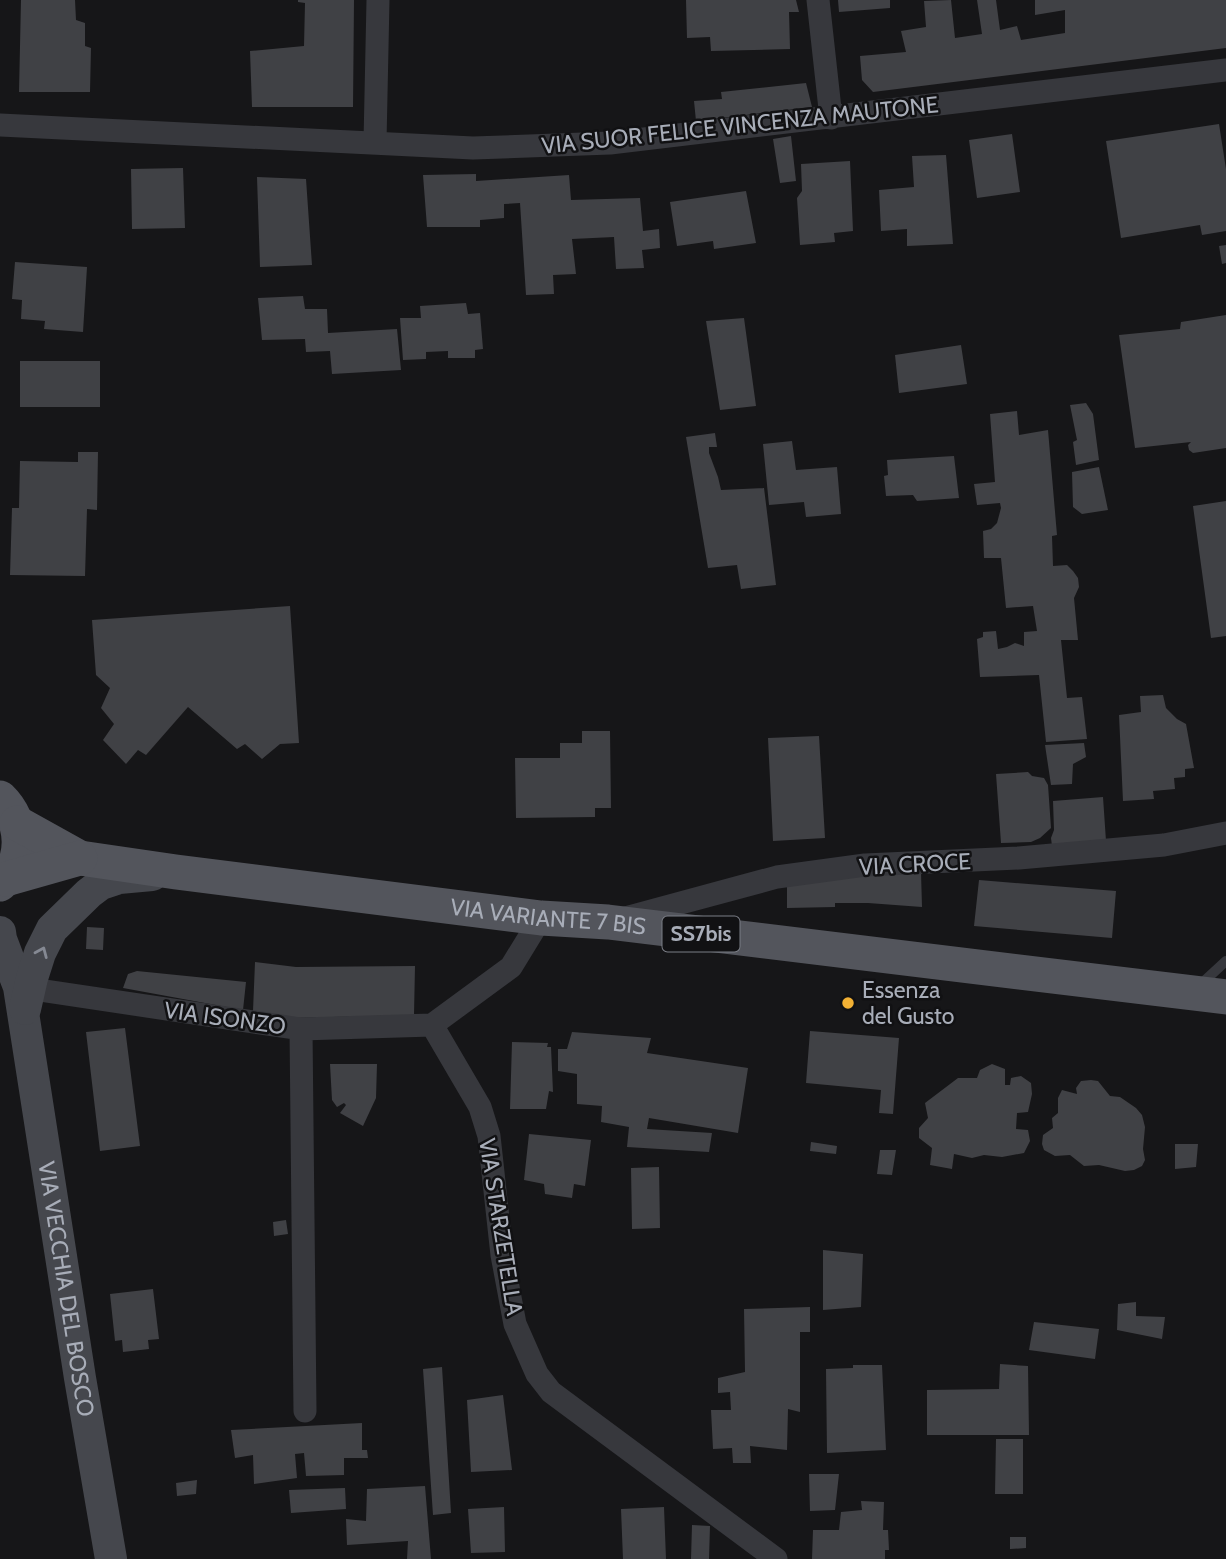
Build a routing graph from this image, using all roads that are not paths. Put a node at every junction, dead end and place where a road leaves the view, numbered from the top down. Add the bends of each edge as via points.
1 (378, 0) edge
2 (818, 0) edge
3 (1226, 70) edge
4 (831, 118) junction
5 (0, 125) edge
6 (375, 142) junction
7 (8, 811) edge
8 (1226, 833) edge
9 (80, 858) junction
10 (176, 872) junction
11 (3, 881) edge
12 (541, 918) junction
13 (608, 922) junction
14 (0, 932) edge
15 (1226, 961) edge
16 (18, 993) edge
17 (1191, 993) junction
18 (1226, 997) edge
19 (432, 1025) junction
20 (301, 1029) junction
21 (304, 1411) dead end
22 (111, 1559) edge
23 (776, 1559) edge

1 - 6 street
2 - 4 street
3 - 4 street, VIA SUOR FELICE VINCENZA MAUTONE
4 - 6 street, VIA SUOR FELICE VINCENZA MAUTONE via 610,143 473,148
5 - 6 street, VIA SUOR FELICE VINCENZA MAUTONE
7 - 9 main road, VIA VARIANTE 7 BIS / SS7bis
7 - 11 main road, SS7bis via 20,837 19,851 15,866
8 - 13 street, VIA CROCE via 1164,845 865,866 777,877
9 - 10 main road, VIA VARIANTE 7 BIS / SS7bis
9 - 11 main road, VIA VARIANTE 7 BIS / SS7bis
10 - 12 main road, VIA VARIANTE 7 BIS / SS7bis
16 -> 10 main road via 52,929 89,893 119,878
12 - 13 main road, VIA VARIANTE 7 BIS / SS7bis
12 - 19 street via 511,967
13 - 17 main road, VIA VARIANTE 7 BIS / SS7bis
14 - 16 main road, VIA VECCHIA DEL BOSCO
15 - 17 lane
16 - 20 street, VIA ISONZO
16 - 22 main road, VIA VECCHIA DEL BOSCO
17 - 18 main road, VIA VARIANTE 7 BIS / SS7bis
19 - 20 street, VIA ISONZO
19 - 23 street, VIA STARZETELLA via 480,1107 489,1136 515,1324 537,1374 551,1392
20 - 21 street

